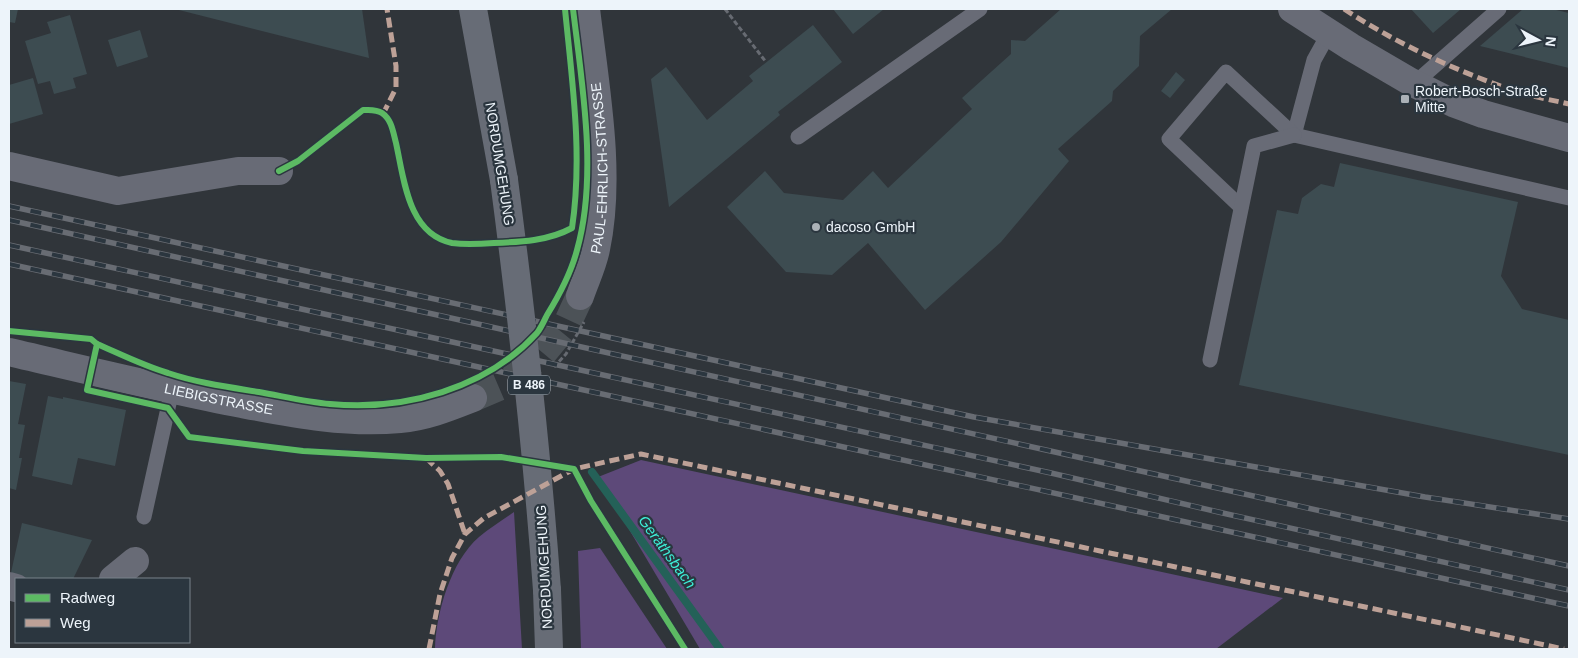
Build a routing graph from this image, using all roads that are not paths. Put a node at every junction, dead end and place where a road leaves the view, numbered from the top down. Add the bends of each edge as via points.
1 (473, 9) edge
2 (586, 9) edge
3 (980, 9) edge
4 (1499, 9) edge
5 (1302, 12) edge
6 (1330, 33) junction
7 (1415, 83) junction
8 (1294, 134) junction
9 (798, 138) dead end
10 (1569, 138) edge
11 (9, 166) edge
12 (279, 171) dead end
13 (1569, 198) edge
14 (1242, 207) junction
15 (580, 296) tunnel mouth
16 (9, 352) edge
17 (1210, 360) dead end
18 (172, 390) junction
19 (473, 398) tunnel mouth
20 (144, 517) dead end
21 (135, 561) dead end
22 (114, 578) edge
23 (549, 649) edge

1 - 23 main road, NORDUMGEHUNG / B 486, bridge via 504,180 522,312 541,507
2 - 15 street, PAUL-EHRLICH-STRASSE via 603,175 596,250
3 - 9 lane
4 - 7 lane
5 - 6 street
6 - 7 street
6 - 8 lane via 1314,60
7 - 10 street via 1483,114
8 - 13 lane
8 - 14 lane via 1254,146
8 - 14 lane via 1226,72 1169,139
11 - 12 street via 118,191 238,171
14 - 17 lane
16 - 18 street, LIEBIGSTRASSE
18 - 19 street, LIEBIGSTRASSE via 310,416 371,421 432,413
18 - 20 lane
21 - 22 street

